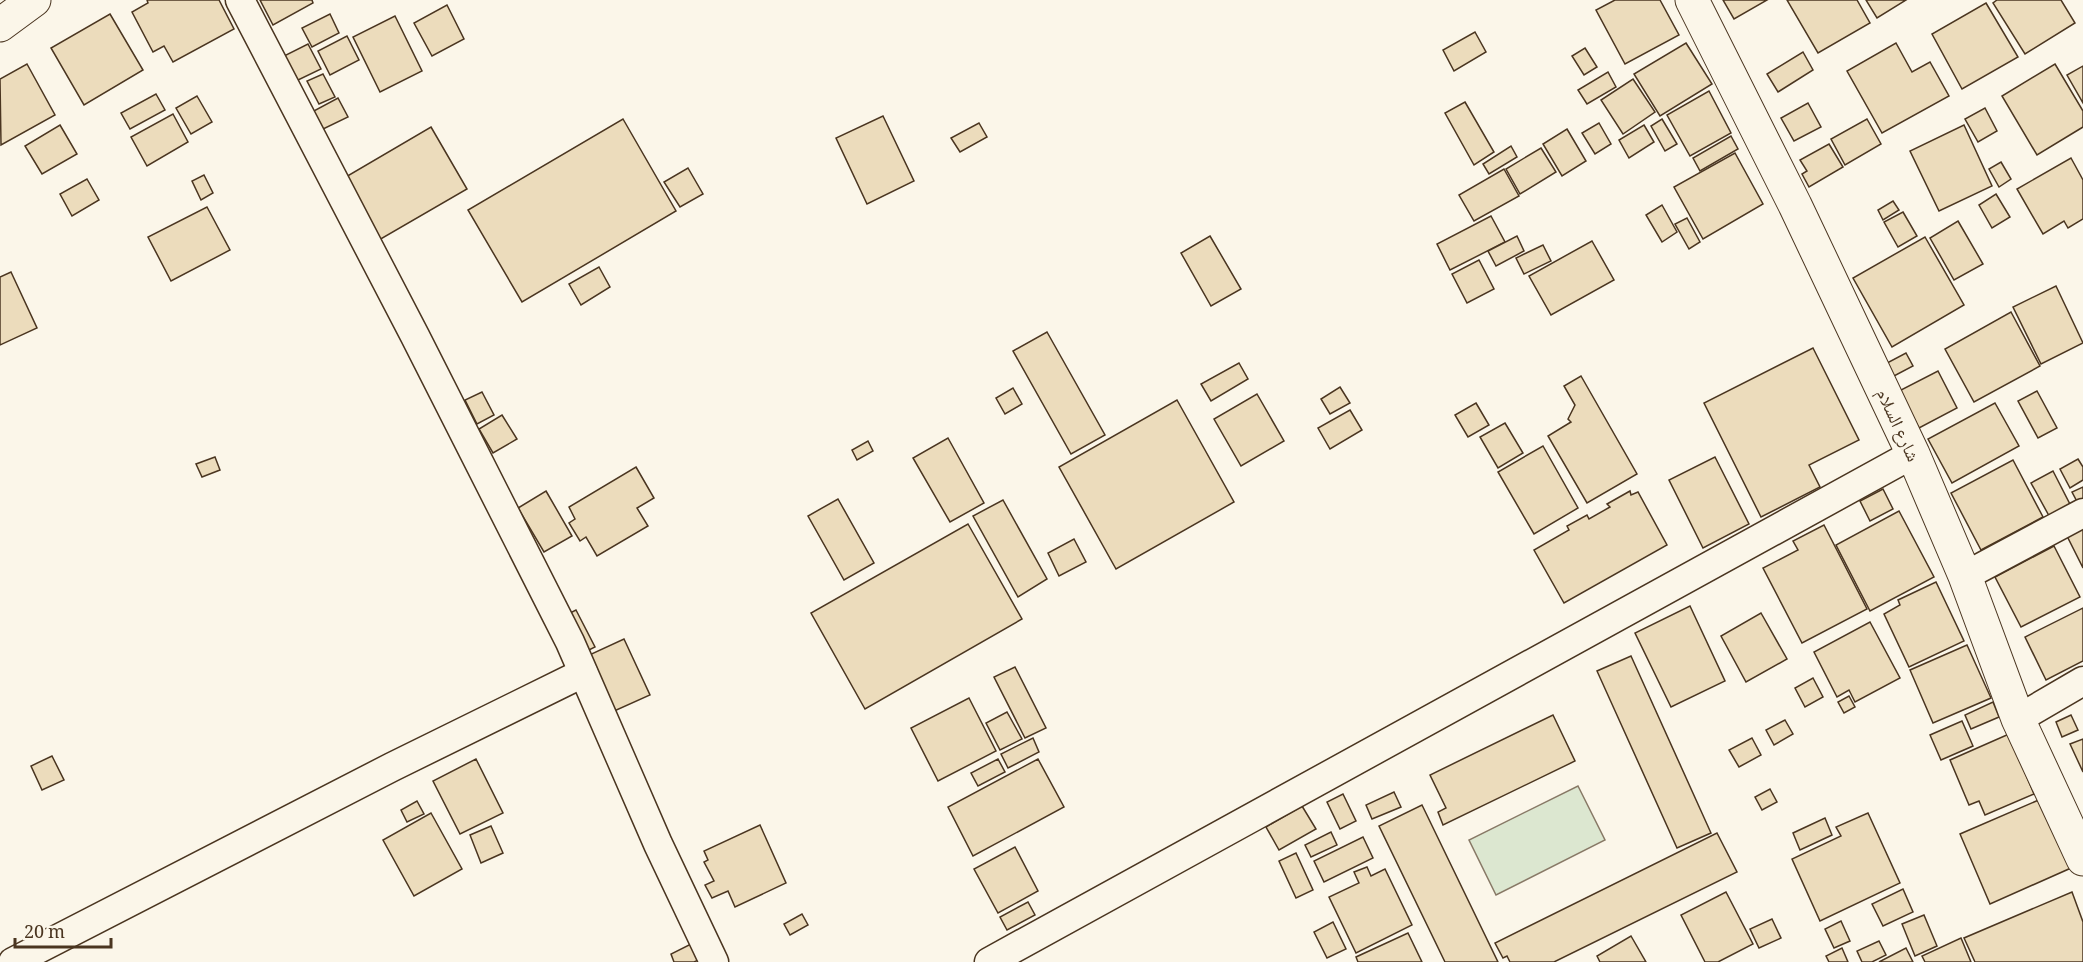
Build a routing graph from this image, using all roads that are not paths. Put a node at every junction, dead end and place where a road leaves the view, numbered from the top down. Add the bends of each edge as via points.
1 (34, 0) edge
2 (240, 0) edge
3 (1692, 0) edge
4 (0, 25) edge
5 (1913, 454) junction
6 (2083, 513) edge
7 (1965, 576) junction
8 (583, 673) junction
9 (2083, 681) edge
10 (2018, 719) junction
11 (2083, 859) edge
12 (13, 962) edge
13 (714, 962) edge
14 (989, 962) edge

1 - 4 street
2 - 8 street via 415,336
3 - 5 street, شارع السلام
5 - 7 street, شارع السلام
5 - 14 street
6 - 7 street
7 - 10 street, شارع السلام
8 - 12 street
8 - 13 street
9 - 10 street
10 - 11 street, شارع السلام

